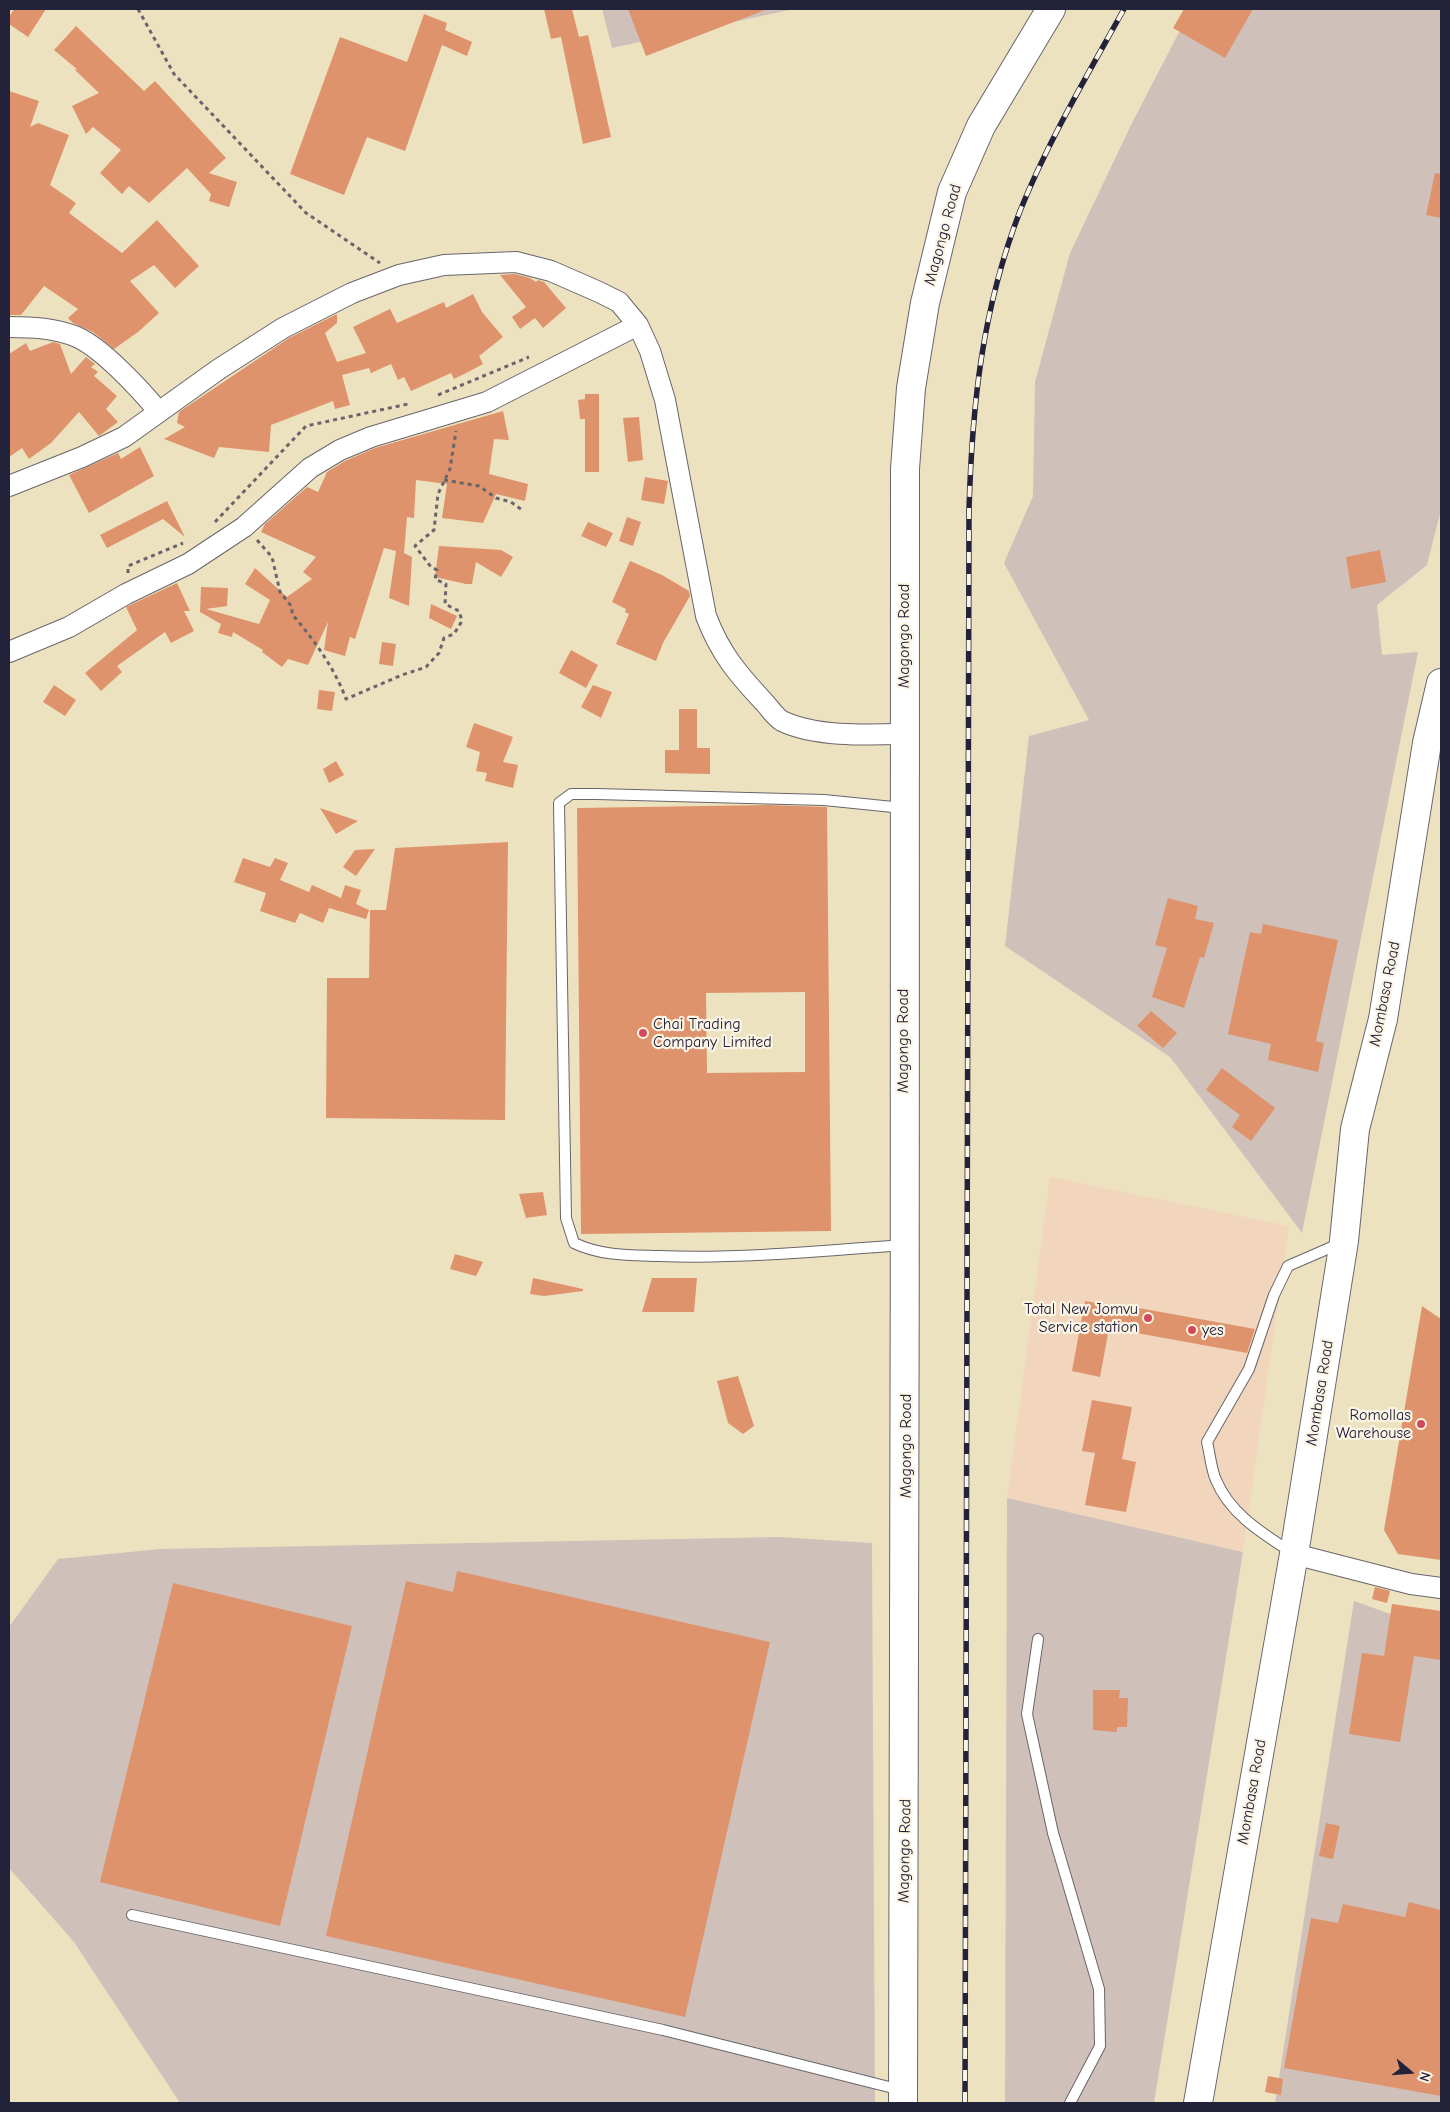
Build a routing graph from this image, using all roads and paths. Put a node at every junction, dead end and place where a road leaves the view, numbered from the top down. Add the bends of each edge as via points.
1 (138, 9) edge
2 (1050, 9) edge
3 (399, 276) junction
4 (638, 325) junction
5 (9, 327) edge
6 (159, 412) junction
7 (453, 412) junction
8 (444, 480) junction
9 (9, 486) edge
10 (522, 510) dead end
11 (244, 527) junction
12 (9, 652) edge
13 (1441, 683) edge
14 (903, 734) junction
15 (903, 808) junction
16 (1344, 1241) junction
17 (904, 1245) junction
18 (1294, 1554) junction
19 (1441, 1588) edge
20 (1038, 1639) dead end
21 (132, 1916) dead end
22 (903, 2097) edge
23 (1070, 2103) edge
24 (1198, 2103) edge

1 - 3 path via 174,74 306,213
2 - 14 main road, Magongo Road via 981,126 952,192 925,303 911,388 905,469
3 - 4 street via 444,266 516,262 551,271 600,292 619,302
3 - 6 street via 352,293 283,328
4 - 7 street via 487,402
4 - 14 street via 665,400 706,616 716,642 731,666 780,720 819,731
5 - 6 street via 54,330 86,342 144,394
6 - 9 street via 113,443
7 - 8 path via 456,436 450,469
7 - 11 street via 340,450 310,468
8 - 10 path via 479,486
8 - 11 path via 438,494 434,530 415,546 438,570 435,579 446,584 445,604 459,611 462,621 454,634 444,638 439,654 426,667 346,699 320,648 292,614 292,607 280,592 272,557
11 - 12 street via 188,564 69,627
13 - 16 main road, Mombasa Road via 1427,743 1383,1019 1356,1129
14 - 15 main road, Magongo Road
15 - 17 main road, Magongo Road
15 - 17 lane via 824,800 596,794 571,794 559,803 566,1218 574,1243 607,1254 712,1258
16 - 18 main road, Mombasa Road
16 - 18 lane via 1288,1266 1274,1295 1249,1369 1207,1442 1216,1480 1231,1504 1250,1525
17 - 22 main road, Magongo Road via 906,1729
18 - 19 street via 1411,1584
18 - 24 main road, Mombasa Road
20 - 23 lane via 1027,1714 1053,1833 1100,1989 1100,2046
21 - 22 lane via 663,2030

